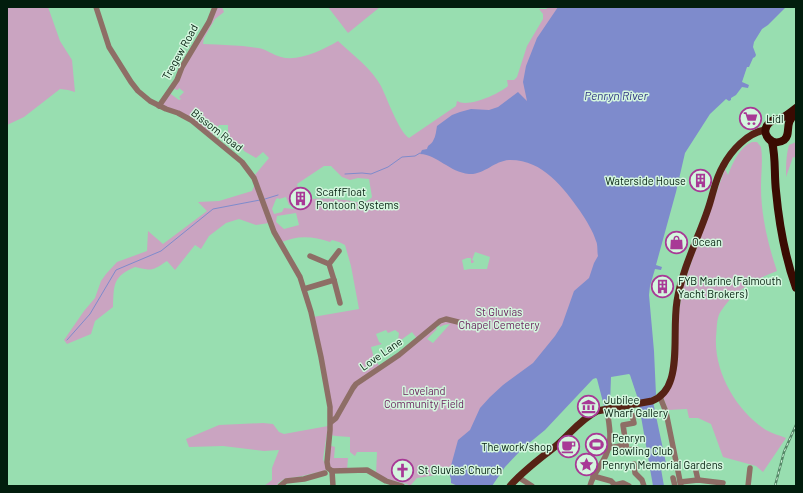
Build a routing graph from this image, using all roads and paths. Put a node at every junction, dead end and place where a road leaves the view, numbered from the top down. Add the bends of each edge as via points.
1 (96, 7) edge
2 (215, 7) edge
3 (159, 106) junction
4 (796, 108) edge
5 (796, 114) edge
6 (779, 119) junction
7 (788, 126) junction
8 (768, 136) junction
9 (783, 141) junction
10 (776, 165) junction
11 (339, 251) dead end
12 (310, 256) dead end
13 (329, 264) junction
14 (334, 280) junction
15 (796, 288) edge
16 (304, 289) junction
17 (340, 303) dead end
18 (458, 322) dead end
19 (658, 398) junction
20 (607, 409) junction
21 (631, 411) dead end
22 (331, 422) junction
23 (626, 445) junction
24 (608, 448) junction
25 (637, 449) dead end
26 (634, 464) dead end
27 (695, 467) dead end
28 (750, 468) dead end
29 (328, 472) junction
30 (593, 476) junction
31 (518, 477) junction
32 (673, 478) dead end
33 (698, 480) junction
34 (723, 483) dead end
35 (681, 484) edge
36 (615, 485) edge
37 (280, 486) edge
38 (333, 486) edge
39 (402, 486) edge
40 (510, 486) edge
41 (532, 486) edge
42 (590, 486) edge
43 (629, 486) edge
44 (644, 486) edge
45 (675, 486) edge
46 (748, 486) edge

1 - 3 street, Bissom Road via 105,38 114,56 138,91
2 - 3 street, Tregew Road via 178,78
3 - 16 street, Bissom Road via 191,120 242,162 254,178 276,235 296,269
4 - 6 highway
5 - 7 highway via 790,119
6 - 7 highway
6 - 8 highway via 769,122
7 - 9 highway via 788,134
8 - 9 highway
8 - 10 highway
8 - 19 main road via 756,136 738,147 718,174 678,295 672,378
9 - 10 highway
10 - 15 highway via 775,186 779,220
11 - 13 street
12 - 13 street
13 - 14 street
14 - 16 street
14 - 17 street
16 - 22 street, Bissom Road via 321,357
18 - 22 street, Love Lane via 446,319 440,321 399,355 356,384
19 - 20 main road
19 - 35 street via 666,412
20 - 24 street via 610,432
20 - 31 main road via 588,415
21 - 23 street via 634,423 623,425
22 - 29 street, Bissom Road
23 - 24 street
23 - 25 street via 627,450
24 - 30 street via 606,456
26 - 44 street via 635,473
27 - 33 street
28 - 46 street
29 - 37 street via 286,481
29 - 38 street, Bissom Road
29 - 39 street via 367,470 386,481
30 - 36 street via 611,481
30 - 42 street
31 - 40 main road
31 - 41 street
32 - 45 street
33 - 34 street
33 - 35 street
36 - 43 street via 623,483

